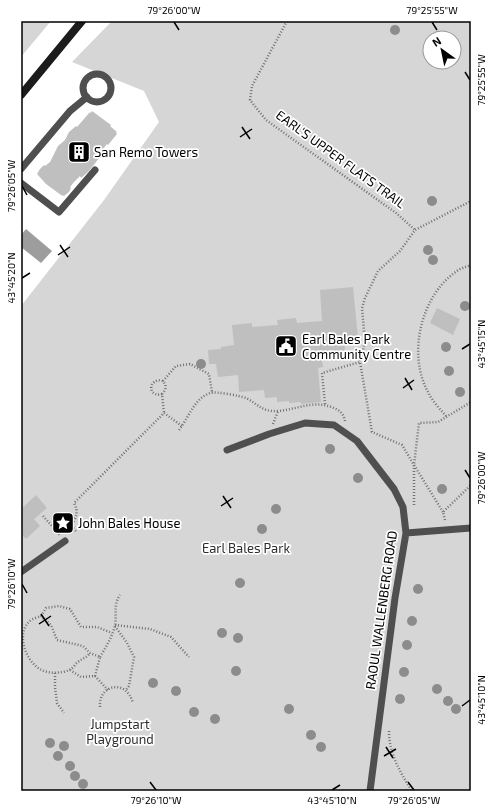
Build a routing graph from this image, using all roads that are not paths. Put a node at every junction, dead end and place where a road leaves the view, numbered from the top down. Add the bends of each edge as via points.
1 (82, 21) edge
2 (21, 95) edge
3 (87, 97) dead end
4 (21, 169) edge
5 (95, 170) dead end
6 (21, 183) edge
7 (227, 450) dead end
8 (471, 528) edge
9 (406, 533) junction
10 (65, 541) road end
11 (21, 572) edge
12 (370, 791) edge

1 - 2 main road
3 - 4 lane via 70,111
5 - 6 lane via 59,212
7 - 9 lane, RAOUL WALLENBERG ROAD via 305,423 334,425 357,441 394,489 403,507
8 - 9 lane
9 - 12 lane, RAOUL WALLENBERG ROAD
10 - 11 lane

